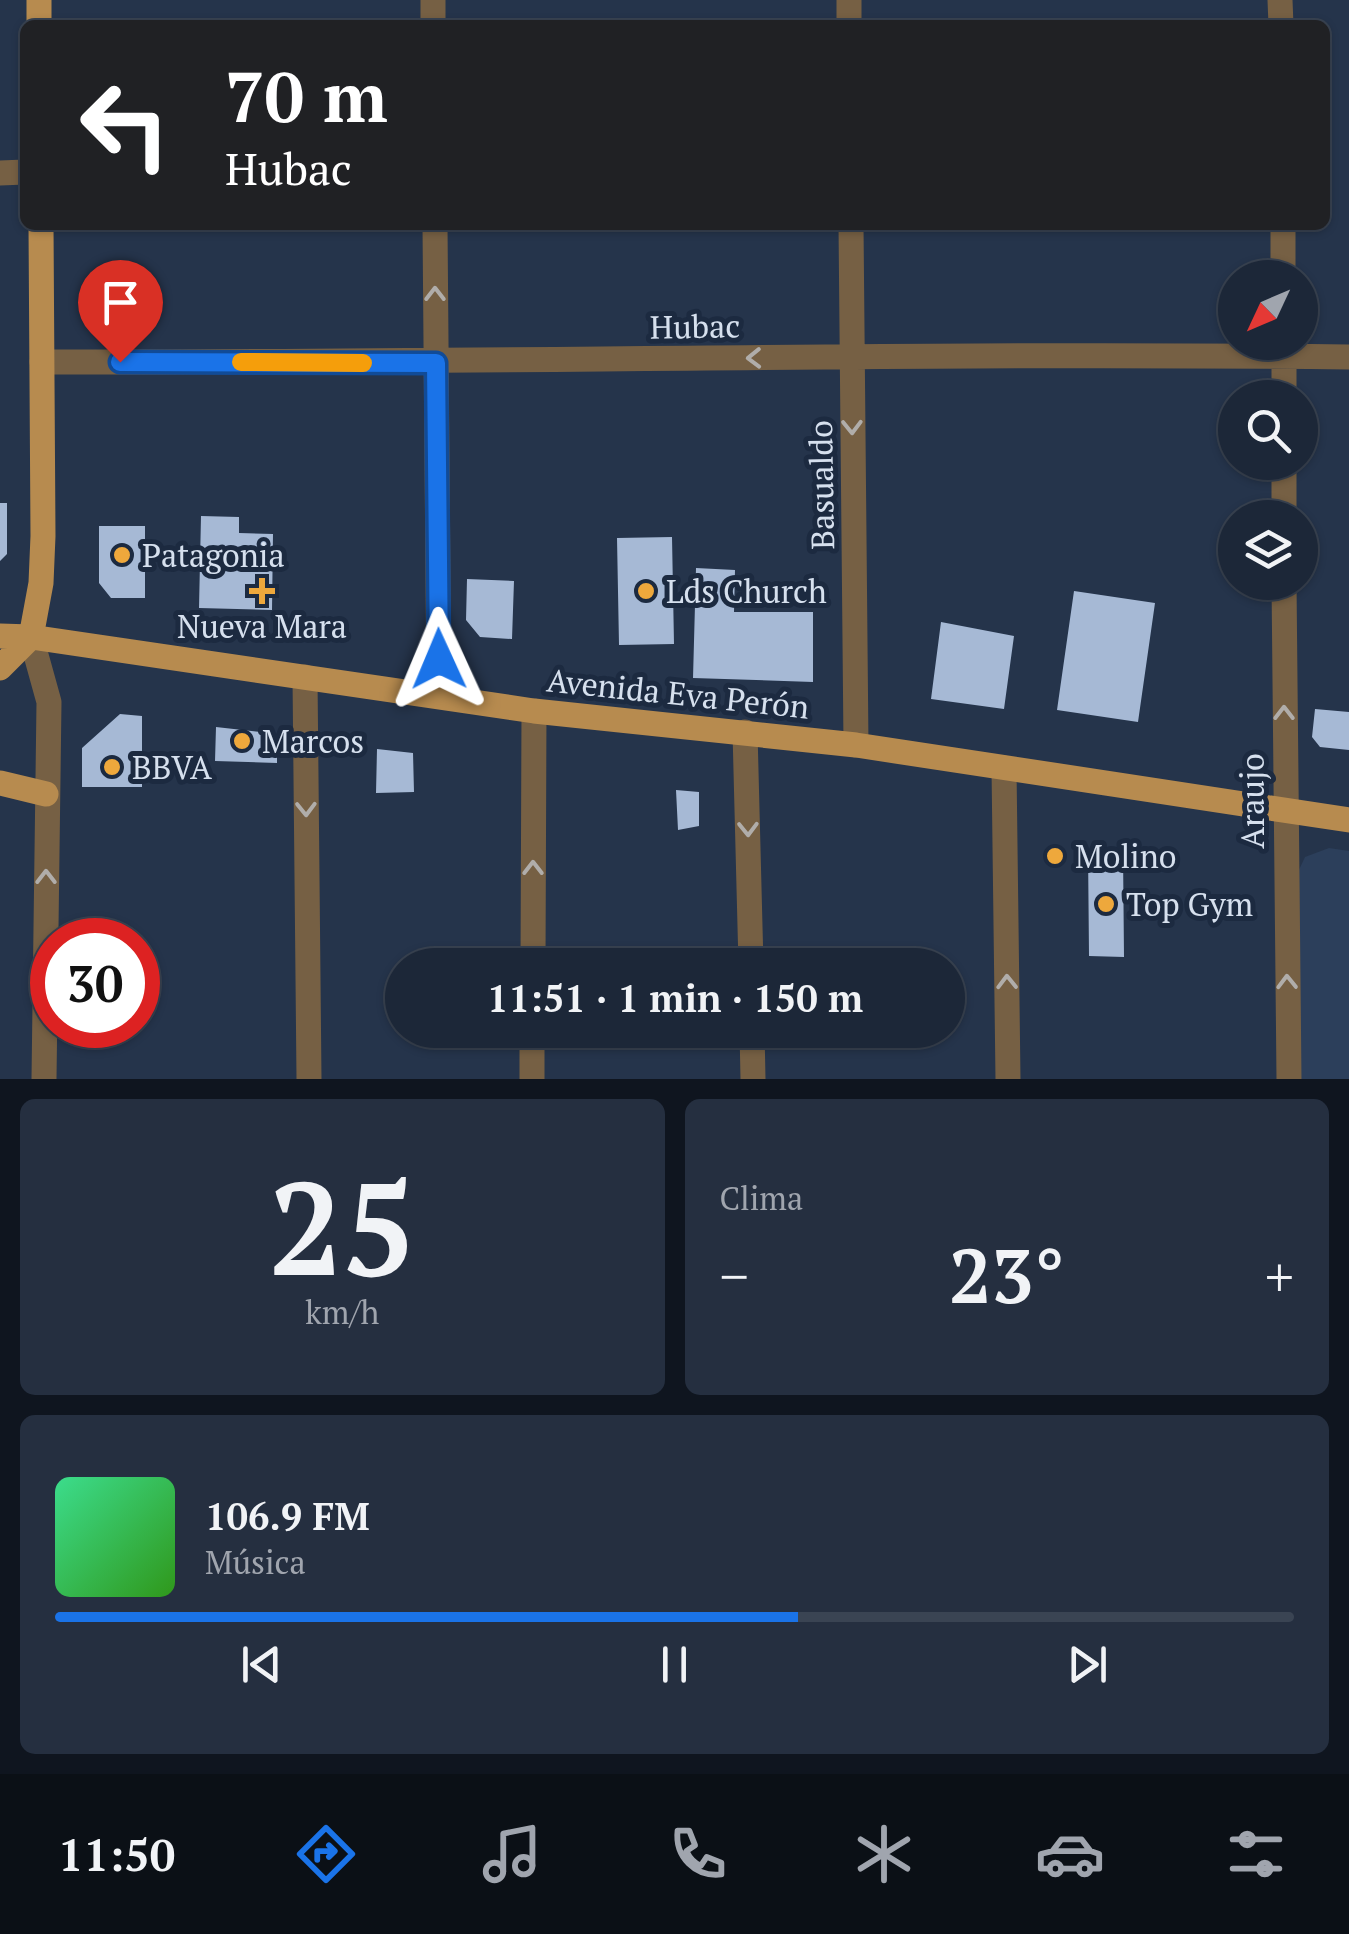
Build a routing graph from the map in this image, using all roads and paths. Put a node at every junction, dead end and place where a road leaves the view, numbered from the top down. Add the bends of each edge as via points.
1 (41, 230) edge
2 (435, 230) edge
3 (851, 230) edge
4 (1283, 230) edge
5 (1283, 260) edge
6 (1218, 350) edge
7 (1318, 353) edge
8 (852, 356) junction
9 (1349, 357) edge
10 (42, 362) junction
11 (436, 363) junction
12 (1284, 600) edge
13 (0, 636) edge
14 (31, 636) junction
15 (0, 668) edge
16 (305, 677) junction
17 (440, 696) junction
18 (534, 711) junction
19 (745, 732) junction
20 (856, 745) junction
21 (1004, 768) junction
22 (0, 783) edge
23 (46, 794) junction
24 (1284, 811) junction
25 (1349, 820) edge
26 (533, 948) edge
27 (750, 948) edge
28 (532, 1048) edge
29 (752, 1048) edge
30 (44, 1079) edge
31 (309, 1079) edge
32 (532, 1079) edge
33 (753, 1079) edge
34 (1008, 1079) edge
35 (1288, 1079) edge

1 - 10 main road
11 -> 2 street
3 - 8 street, Basualdo
4 - 5 street
6 - 8 street, Hubac
7 - 9 street, Hubac
8 -> 11 street, Hubac
8 -> 20 street, Basualdo
10 - 11 street, Hubac
10 - 14 main road via 43,536
11 - 17 street
24 -> 12 street, Araujo
13 - 14 main road, Avenida Eva Perón
14 - 15 main road
14 - 16 main road, Avenida Eva Perón
14 - 23 street via 49,702
16 - 17 main road, Avenida Eva Perón
16 -> 31 street
17 - 18 main road, Avenida Eva Perón
18 - 19 main road, Avenida Eva Perón
26 -> 18 street
19 - 20 main road, Avenida Eva Perón
19 -> 27 street
20 - 21 main road, Avenida Eva Perón
21 - 24 main road, Avenida Eva Perón
34 -> 21 street
22 - 23 main road
30 -> 23 street
24 - 25 main road, Avenida Eva Perón
35 -> 24 street, Araujo
28 - 32 street
29 - 33 street

